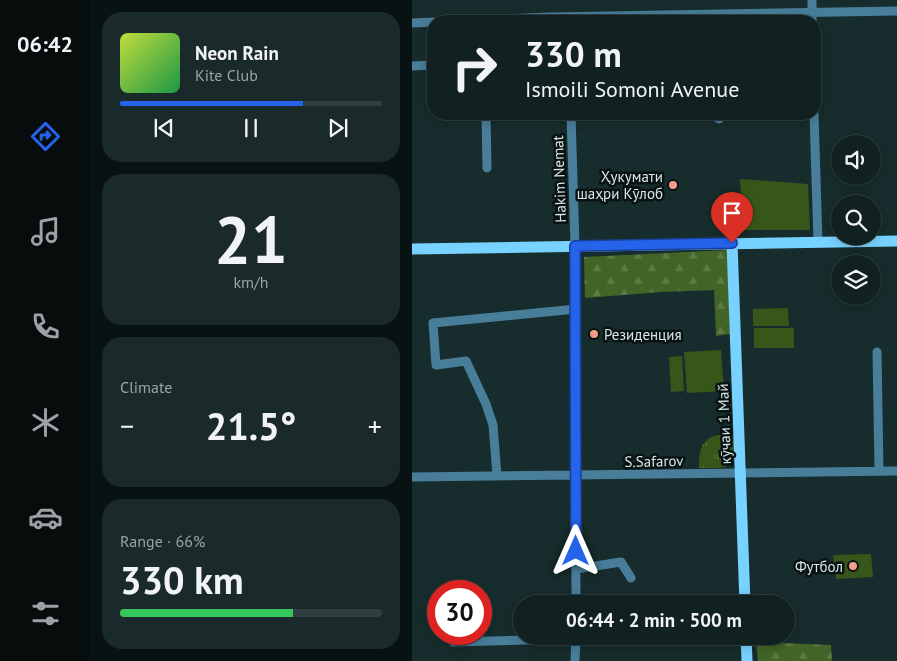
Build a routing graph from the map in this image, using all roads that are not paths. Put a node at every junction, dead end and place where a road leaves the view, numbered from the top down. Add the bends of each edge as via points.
1 (812, 0) edge
2 (896, 11) edge
3 (812, 15) edge
4 (821, 15) edge
5 (427, 22) edge
6 (412, 23) edge
7 (427, 65) edge
8 (412, 66) edge
9 (486, 120) edge
10 (571, 120) edge
11 (814, 120) edge
12 (487, 168) dead end
13 (896, 241) edge
14 (818, 242) junction
15 (732, 243) junction
16 (575, 246) junction
17 (412, 249) edge
18 (576, 309) junction
19 (877, 352) dead end
20 (879, 470) junction
21 (896, 471) edge
22 (741, 474) junction
23 (497, 476) junction
24 (576, 476) junction
25 (412, 477) edge
26 (576, 570) junction
27 (630, 578) dead end
28 (576, 595) edge
29 (745, 595) edge
30 (492, 640) edge
31 (513, 640) edge
32 (576, 645) edge
33 (746, 645) edge
34 (575, 661) edge
35 (747, 661) edge

1 - 3 street
2 - 4 street
5 - 6 street
7 - 8 street
9 - 12 street
10 - 16 street, Hakim Nemat
11 - 14 street
13 - 14 main road
14 - 15 main road
15 - 16 main road
15 - 22 main road, кӯчаи 1 Май
16 - 17 main road
16 - 18 street, Hakim Nemat
18 - 23 street via 433,323 436,365 466,361 486,404 493,425
18 - 24 street, Hakim Nemat
19 - 20 street
20 - 21 street, S.Safarov
20 - 22 street, S.Safarov
22 - 24 street, S.Safarov
22 - 29 main road, кӯчаи 1 Май
23 - 24 street, S.Safarov
23 - 25 street, S.Safarov
24 - 26 street, Hakim Nemat
26 - 27 street via 622,562
26 - 28 street, Hakim Nemat
30 - 31 street
32 - 34 street
33 - 35 main road

